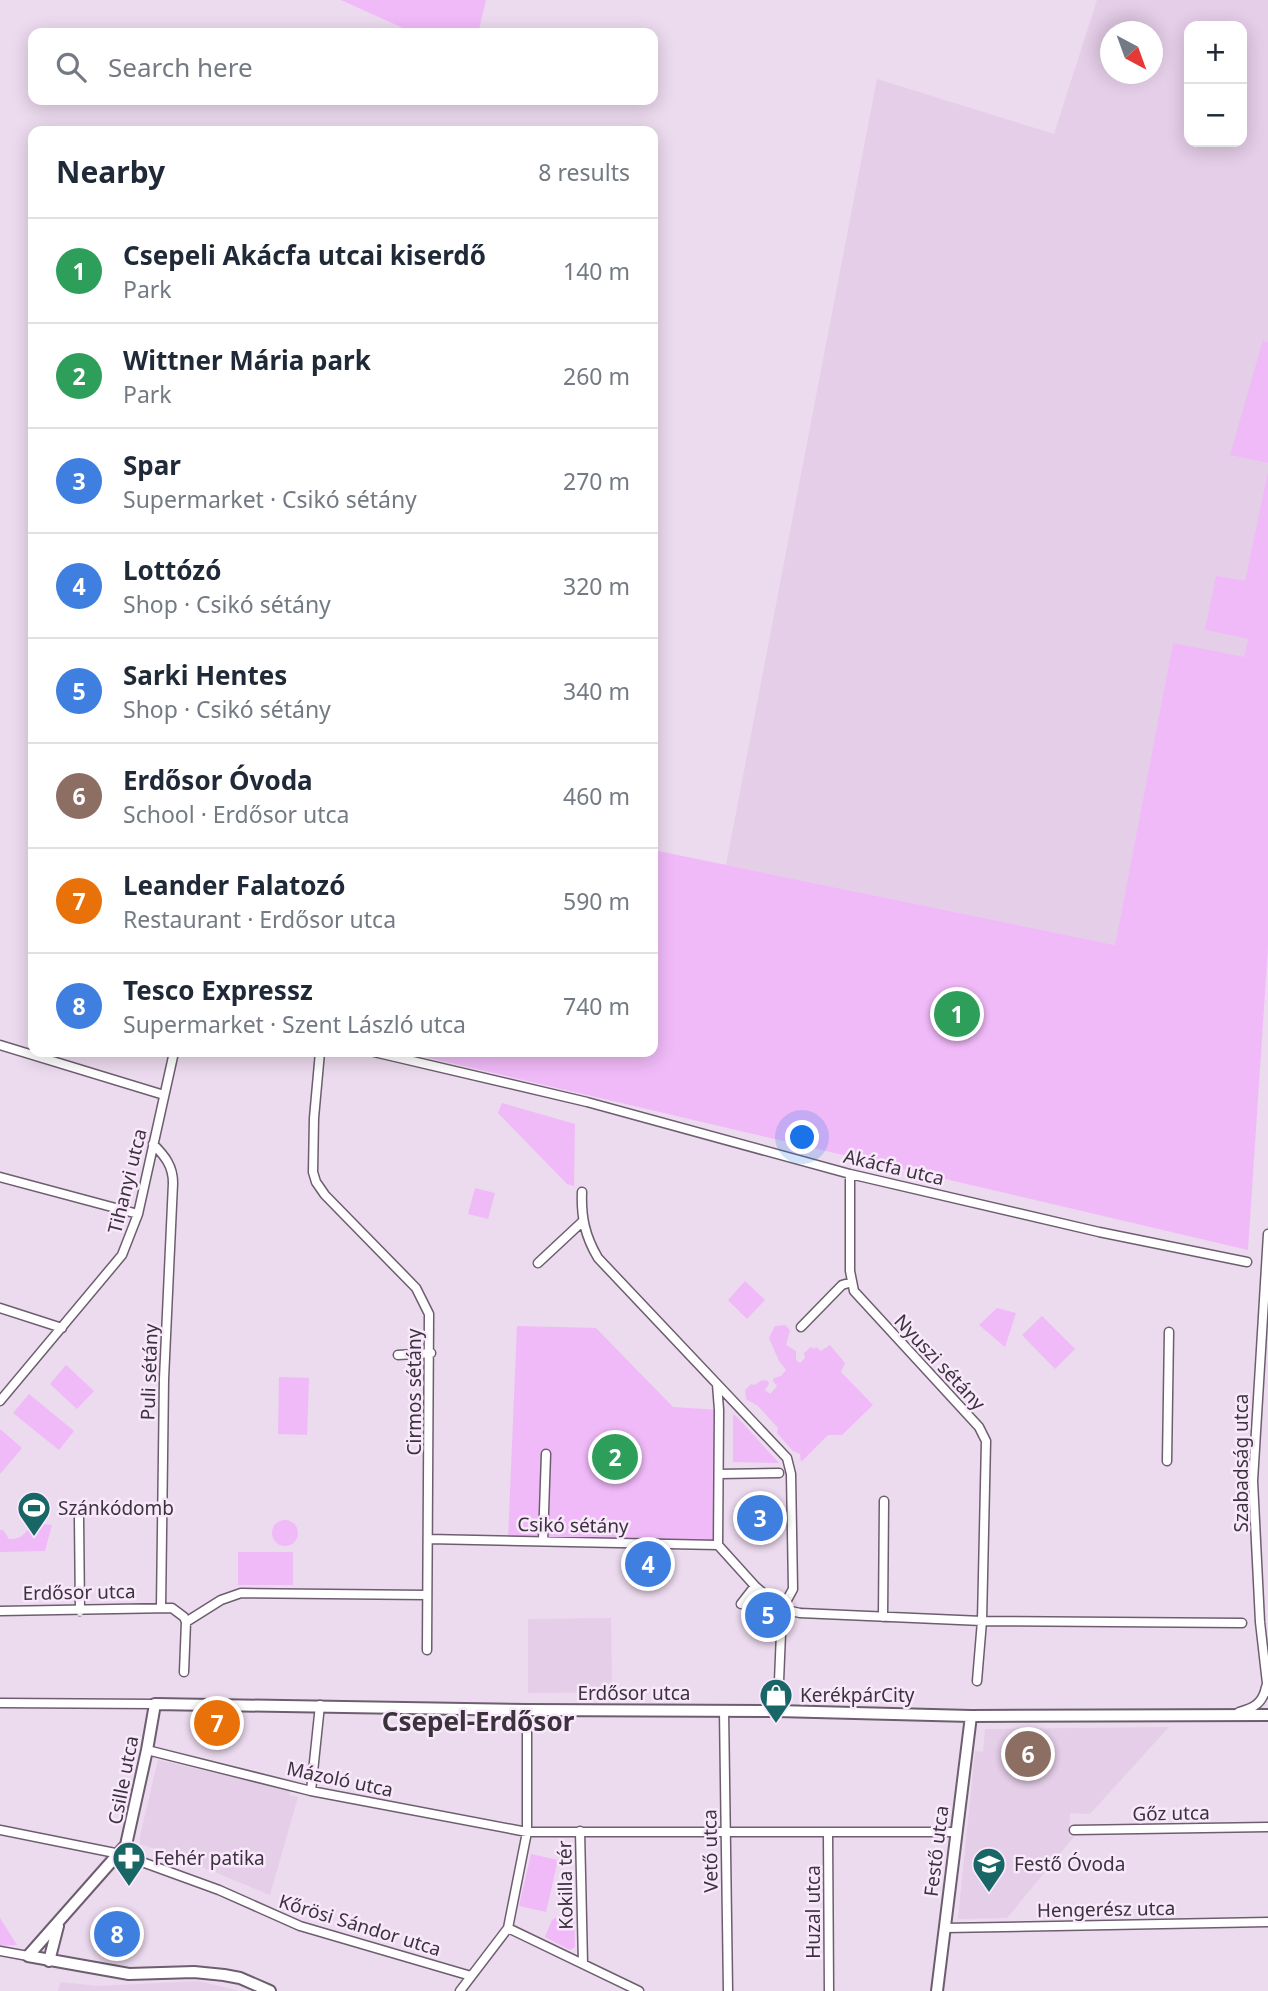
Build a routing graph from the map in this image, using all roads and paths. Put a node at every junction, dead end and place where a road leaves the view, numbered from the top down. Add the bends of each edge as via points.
1 (0, 1045) edge
2 (28, 1054) edge
3 (39, 1057) edge
4 (173, 1057) edge
5 (320, 1057) edge
6 (394, 1057) edge
7 (164, 1095) junction
8 (153, 1144) junction
9 (850, 1174) junction
10 (0, 1177) edge
11 (582, 1192) dead end
12 (138, 1214) junction
13 (582, 1222) junction
14 (1268, 1234) edge
15 (1247, 1262) dead end
16 (538, 1263) dead end
17 (1267, 1264) edge
18 (852, 1283) junction
19 (0, 1308) edge
20 (802, 1327) dead end
21 (62, 1328) junction
22 (1169, 1332) dead end
23 (430, 1353) junction
24 (398, 1355) dead end
25 (717, 1384) junction
26 (0, 1401) edge
27 (547, 1454) dead end
28 (1167, 1461) dead end
29 (779, 1472) dead end
30 (719, 1474) junction
31 (884, 1501) dead end
32 (79, 1518) dead end
33 (428, 1539) junction
34 (543, 1541) junction
35 (718, 1545) junction
36 (755, 1586) junction
37 (427, 1595) junction
38 (741, 1604) dead end
39 (161, 1608) junction
40 (782, 1609) junction
41 (0, 1611) edge
42 (80, 1611) junction
43 (883, 1617) junction
44 (982, 1621) junction
45 (186, 1622) junction
46 (1242, 1623) dead end
47 (427, 1650) dead end
48 (184, 1672) dead end
49 (779, 1681) dead end
50 (977, 1681) dead end
51 (1267, 1681) edge
52 (1268, 1692) edge
53 (0, 1703) edge
54 (155, 1704) junction
55 (320, 1706) junction
56 (527, 1710) junction
57 (724, 1710) junction
58 (1228, 1715) junction
59 (1268, 1715) edge
60 (971, 1716) junction
61 (147, 1750) junction
62 (311, 1791) junction
63 (1268, 1827) edge
64 (0, 1830) edge
65 (1074, 1830) dead end
66 (580, 1831) junction
67 (527, 1832) junction
68 (828, 1832) junction
69 (956, 1832) junction
70 (725, 1833) junction
71 (120, 1854) junction
72 (60, 1922) junction
73 (1268, 1922) edge
74 (508, 1928) junction
75 (944, 1928) junction
76 (0, 1951) edge
77 (28, 1956) junction
78 (49, 1961) junction
79 (583, 1964) junction
80 (471, 1976) junction
81 (270, 1991) edge
82 (460, 1991) edge
83 (639, 1991) edge
84 (727, 1991) edge
85 (829, 1991) edge
86 (937, 1991) edge

1 - 2 street
3 - 7 street
4 - 7 street, Tihanyi utca
5 - 23 street, Cirmos sétány via 314,1118 316,1182 416,1288 429,1314
6 - 9 street, Akácfa utca via 587,1102
7 - 8 street, Tihanyi utca
8 - 12 street, Tihanyi utca
8 - 39 street, Puli sétány via 173,1171
9 - 15 street, Akácfa utca
9 - 18 street
10 - 12 street
11 - 13 street
12 - 21 street, Tihanyi utca via 122,1255
13 - 16 street
13 - 25 street via 598,1258
14 - 17 street, Szabadság utca
17 - 51 street, Szabadság utca via 1253,1481
18 - 20 street via 842,1285
18 - 44 street, Nyuszi sétány via 860,1300 984,1435
19 - 21 street
21 - 26 street, Tihanyi utca
22 - 28 street
23 - 24 street
23 - 33 street, Cirmos sétány
25 - 30 street
25 - 40 street via 781,1450 790,1466 793,1589
27 - 34 street
29 - 30 street
30 - 35 street
31 - 43 street
32 - 42 street
33 - 34 street, Csikó sétány
33 - 37 street, Cirmos sétány
34 - 35 street, Csikó sétány
35 - 36 street
36 - 38 street
36 - 40 street
37 - 45 street via 242,1593
37 - 47 street, Cirmos sétány
39 - 42 street, Erdősor utca
39 - 45 street, Erdősor utca via 172,1608
40 - 43 street
40 - 49 street
41 - 42 street, Erdősor utca
43 - 44 street
44 - 46 street
44 - 50 street, Nyuszi sétány
45 - 48 street
51 - 52 street, Szabadság utca
51 - 58 street via 1256,1706
53 - 54 street, Erdősor utca
54 - 55 street, Erdősor utca
54 - 61 street, Csille utca
55 - 56 street, Erdősor utca
55 - 62 street
56 - 57 street, Erdősor utca
56 - 67 street
57 - 60 street, Erdősor utca
57 - 70 street, Vető utca
58 - 59 street, Erdősor utca
58 - 60 street, Erdősor utca
60 - 69 street, Festő utca
61 - 62 street, Mázoló utca
61 - 71 street, Csille utca via 129,1836
62 - 67 street, Mázoló utca
63 - 65 street, Gőz utca
64 - 71 street, Kőrösi Sándor utca
66 - 67 street, Kokilla tér
66 - 70 street
66 - 79 street, Kokilla tér
67 - 74 street, Kokilla tér
68 - 69 street
68 - 70 street
68 - 85 street, Huzal utca
69 - 75 street, Festő utca
70 - 84 street, Vető utca
71 - 72 street, Csille utca
71 - 80 street, Kőrösi Sándor utca via 219,1889 299,1926
72 - 77 street, Csille utca
72 - 78 street, Csille utca
73 - 75 street, Hengerész utca
74 - 79 street, Kokilla tér
74 - 80 street
75 - 86 street, Festő utca
76 - 77 street
77 - 78 street
78 - 81 street via 129,1974 224,1975
79 - 83 street
80 - 82 street

